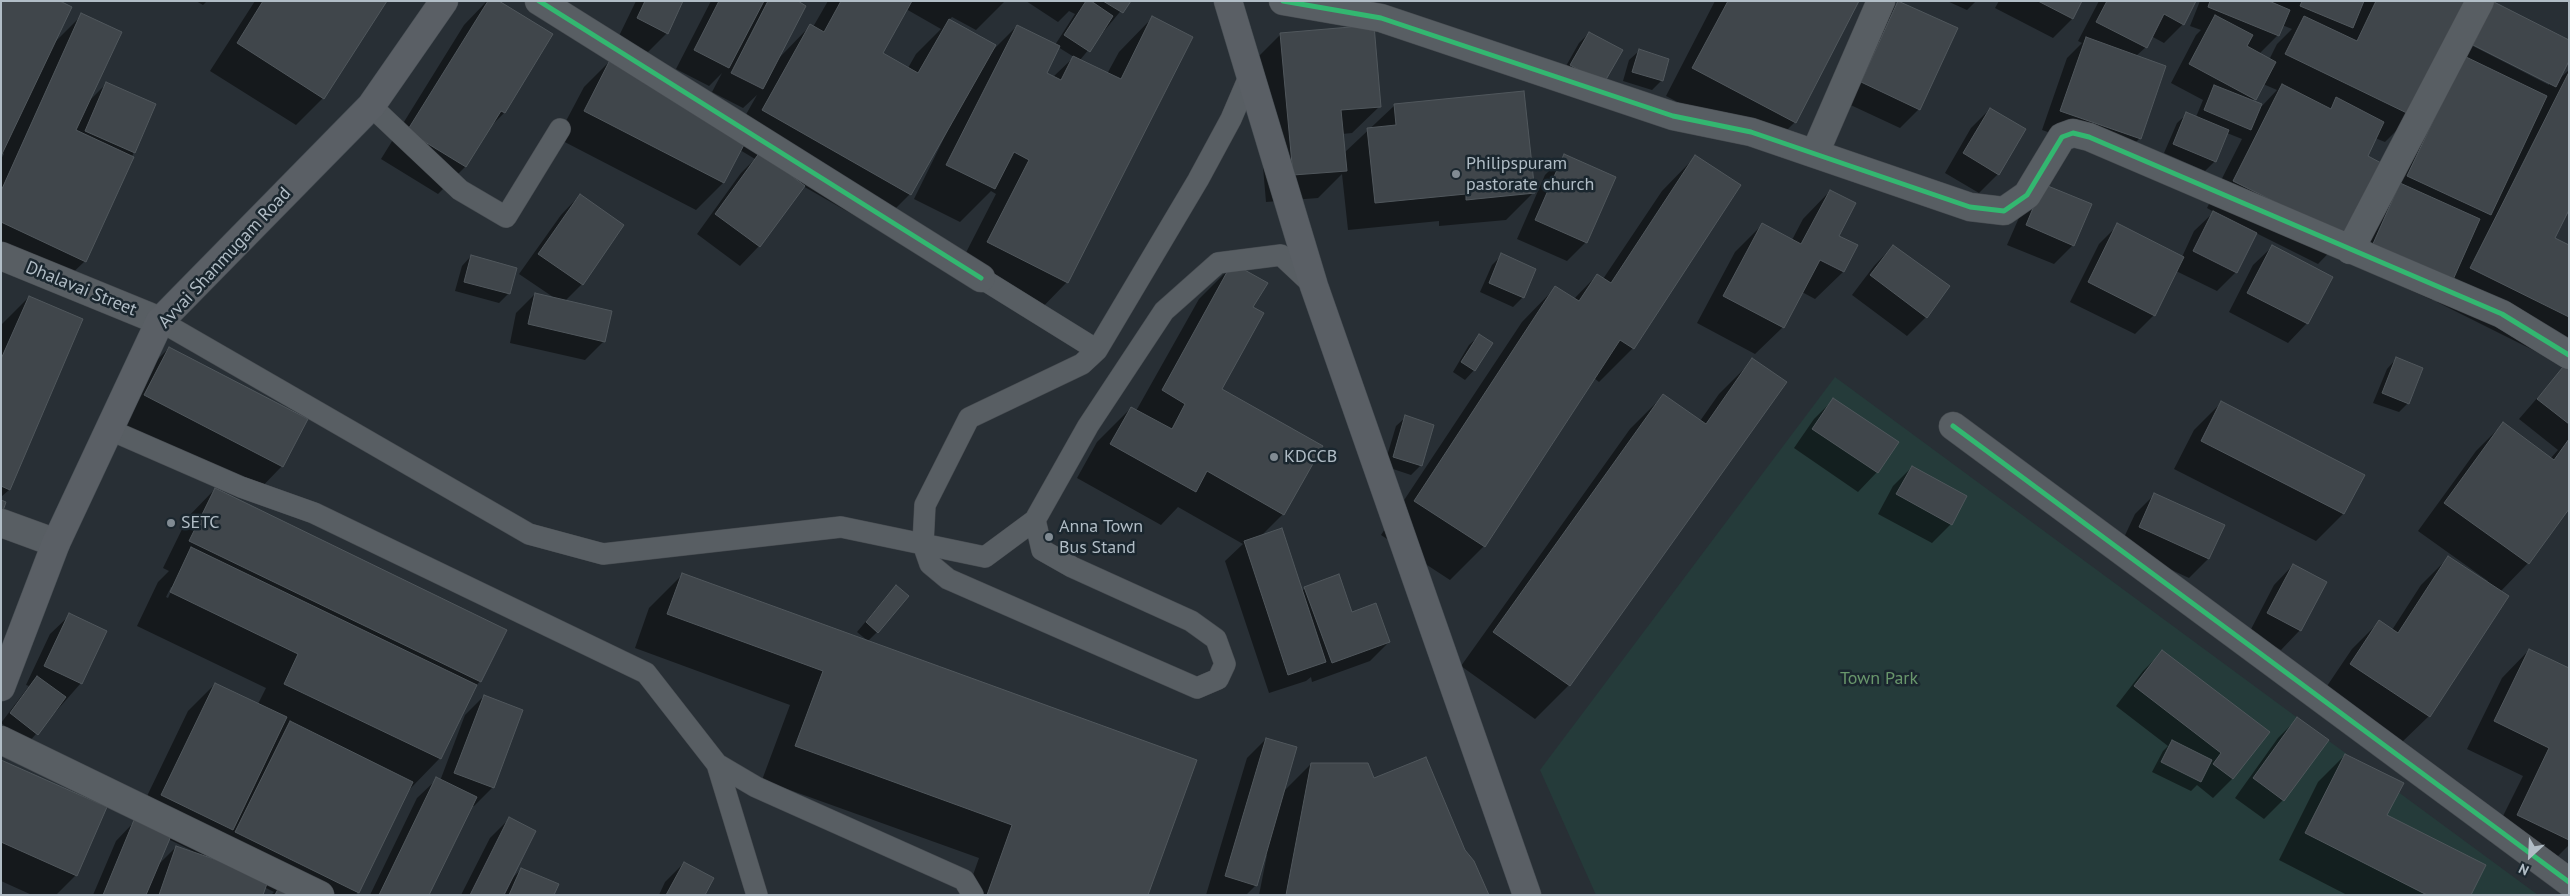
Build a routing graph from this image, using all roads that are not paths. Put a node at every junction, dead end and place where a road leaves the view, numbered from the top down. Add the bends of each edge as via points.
1 (444, 1) edge
2 (539, 1) edge
3 (1228, 1) edge
4 (1283, 1) edge
5 (1881, 1) edge
6 (2480, 1) edge
7 (1249, 77) junction
8 (371, 106) junction
9 (560, 129) dead end
10 (1815, 153) junction
11 (2350, 250) junction
12 (1, 256) edge
13 (981, 278) joint
14 (1314, 286) junction
15 (160, 321) junction
16 (1097, 350) junction
17 (2569, 355) edge
18 (1953, 426) dead end
19 (108, 429) junction
20 (1035, 520) junction
21 (1, 524) edge
22 (56, 543) junction
23 (922, 544) junction
24 (1, 687) edge
25 (1, 740) edge
26 (717, 764) junction
27 (2569, 882) edge
28 (320, 895) edge
29 (757, 895) edge
30 (973, 895) edge
31 (1527, 895) edge

1 - 8 main road, Avvai Shanmugam Road
2 - 13 street
3 - 7 main road
4 - 10 street via 1382,18 1673,116 1751,132
5 - 10 street
6 - 11 street
7 - 14 main road
7 - 16 lane via 1231,119 1198,180
8 - 9 lane via 460,190 506,217
8 - 15 main road, Avvai Shanmugam Road
10 - 11 street via 1970,207 2004,211 2027,195 2062,137 2073,134 2089,137
11 - 17 street via 2502,314
12 - 15 street, Dhalavai Street
13 - 16 lane
14 - 20 lane via 1281,255 1218,263 1164,311 1088,426
14 - 31 main road
15 - 19 main road, Avvai Shanmugam Road
15 - 23 lane via 529,534 603,554 841,527
16 - 23 lane via 1082,364 969,418 925,505
18 - 27 street
19 - 22 main road, Avvai Shanmugam Road
19 - 26 lane via 240,487 314,513 646,673
20 - 23 lane via 984,557
20 - 23 lane via 1042,550 1072,567 1192,621 1216,639 1225,664 1218,679 1197,688 948,579 930,564
21 - 22 street
22 - 24 main road, Avvai Shanmugam Road
25 - 28 street
26 - 29 lane
26 - 30 lane via 756,787 964,880

